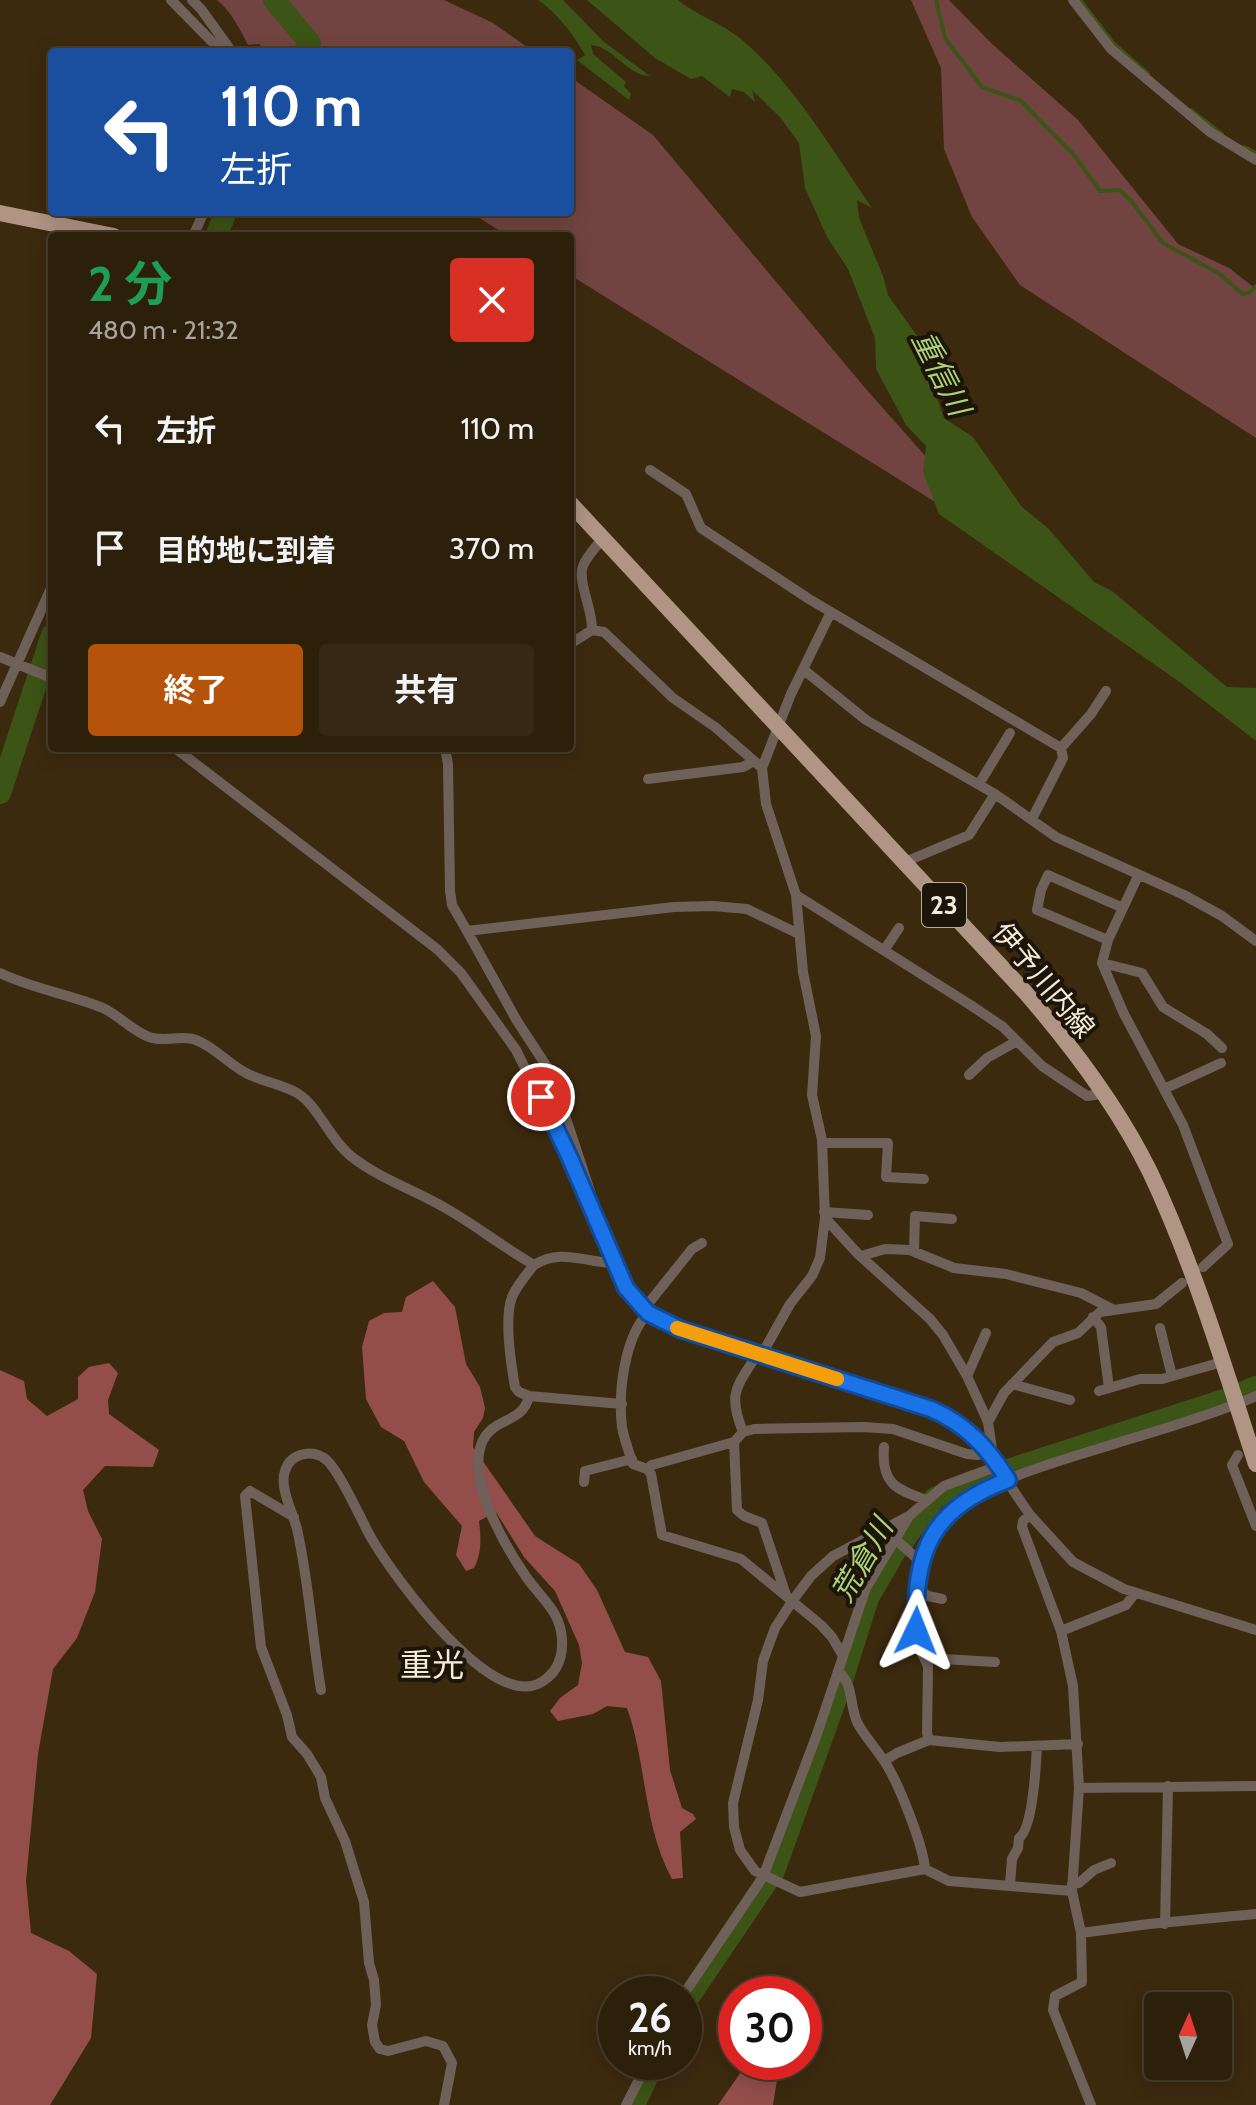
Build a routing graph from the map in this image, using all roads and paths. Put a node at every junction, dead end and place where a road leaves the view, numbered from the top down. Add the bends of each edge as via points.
1 (171, 0) edge
2 (192, 0) edge
3 (1073, 0) edge
4 (218, 48) edge
5 (229, 48) edge
6 (1256, 160) edge
7 (0, 213) edge
8 (94, 232) edge
9 (650, 470) dead end
10 (574, 508) edge
11 (602, 539) junction
12 (48, 595) edge
13 (831, 612) junction
14 (592, 630) junction
15 (574, 641) edge
16 (0, 657) edge
17 (18, 665) junction
18 (804, 670) junction
19 (48, 676) edge
20 (1106, 691) dead end
21 (0, 702) edge
22 (778, 725) junction
23 (1010, 733) dead end
24 (1061, 748) junction
25 (180, 752) edge
26 (446, 752) edge
27 (758, 765) junction
28 (648, 779) dead end
29 (979, 784) junction
30 (995, 794) junction
31 (1032, 819) junction
32 (905, 862) junction
33 (1138, 876) junction
34 (796, 895) junction
35 (1123, 908) junction
36 (899, 928) dead end
37 (467, 931) junction
38 (799, 934) junction
39 (1108, 940) junction
40 (1256, 941) edge
41 (885, 949) junction
42 (1102, 963) junction
43 (0, 973) edge
44 (1017, 1041) junction
45 (1222, 1048) dead end
46 (1221, 1063) dead end
47 (969, 1075) dead end
48 (1164, 1089) junction
49 (1102, 1094) junction
50 (822, 1143) junction
51 (924, 1179) dead end
52 (590, 1204) junction
53 (824, 1215) junction
54 (868, 1215) dead end
55 (952, 1219) dead end
56 (702, 1243) dead end
57 (914, 1251) junction
58 (861, 1256) junction
59 (613, 1263) junction
60 (534, 1265) junction
61 (1203, 1267) dead end
62 (1182, 1283) dead end
63 (1112, 1309) junction
64 (646, 1311) junction
65 (1093, 1317) junction
66 (1160, 1328) dead end
67 (986, 1333) dead end
68 (760, 1354) junction
69 (1224, 1366) junction
70 (967, 1376) junction
71 (1172, 1376) junction
72 (1012, 1384) junction
73 (529, 1396) junction
74 (1256, 1396) edge
75 (1070, 1400) dead end
76 (1236, 1402) junction
77 (622, 1404) junction
78 (988, 1422) junction
79 (743, 1432) junction
80 (734, 1442) junction
81 (884, 1447) dead end
82 (1238, 1455) dead end
83 (632, 1459) junction
84 (1256, 1464) edge
85 (999, 1467) junction
86 (647, 1469) junction
87 (584, 1482) dead end
88 (926, 1500) junction
89 (1030, 1515) junction
90 (909, 1516) junction
91 (294, 1517) junction
92 (1256, 1526) edge
93 (895, 1539) junction
94 (922, 1563) junction
95 (917, 1587) junction
96 (1135, 1593) junction
97 (790, 1597) junction
98 (942, 1599) dead end
99 (1256, 1630) edge
100 (1061, 1631) junction
101 (843, 1656) junction
102 (926, 1658) junction
103 (995, 1662) dead end
104 (838, 1671) junction
105 (321, 1690) dead end
106 (929, 1740) junction
107 (1078, 1744) junction
108 (1037, 1746) junction
109 (884, 1761) junction
110 (1168, 1786) junction
111 (1256, 1786) edge
112 (1079, 1788) junction
113 (1111, 1863) dead end
114 (925, 1869) junction
115 (763, 1877) junction
116 (1010, 1884) junction
117 (1072, 1887) junction
118 (1256, 1914) edge
119 (1165, 1924) junction
120 (1081, 1933) junction
121 (696, 1976) edge
122 (639, 2080) edge
123 (444, 2105) edge
124 (626, 2105) edge
125 (1091, 2105) edge

1 - 4 street
2 - 5 street
3 - 6 street via 1111,49 1210,132
7 - 8 main road
9 - 13 street via 686,494 701,528
10 - 11 main road, 伊予川内線 / 23
11 - 14 street via 581,575
11 - 22 main road, 伊予川内線 / 23
12 - 17 street
13 - 18 street
13 - 24 street
14 - 15 street
14 - 27 street via 604,632 673,698
16 - 17 street
17 - 19 street
17 - 21 street
18 - 22 street
18 - 29 street via 866,720
20 - 24 street
22 - 27 street
22 - 32 main road, 伊予川内線 / 23
23 - 29 street
24 - 31 street via 1063,758
25 - 52 street via 461,973 516,1050
26 - 37 street via 450,891
27 - 28 street
27 - 34 street
29 - 30 street
30 - 31 street
30 - 32 street via 969,835
31 - 33 street via 1056,837
32 - 49 main road, 伊予川内線 / 23 via 1033,1001
33 - 35 street
33 - 40 street via 1184,895
34 - 38 street
34 - 41 street
35 - 39 street
35 - 39 street via 1048,875 1037,910
36 - 41 street
37 - 38 street via 713,906 747,909
37 - 52 street via 551,1073 591,1191
38 - 50 street via 816,1036 812,1095
39 - 42 street
41 - 44 street
42 - 45 street via 1142,973 1163,1007
42 - 48 street
43 - 60 street via 102,1008 150,1038 194,1038 245,1073 296,1092 350,1155
44 - 47 street
44 - 49 street via 1042,1066 1087,1096
46 - 48 street
48 - 61 street via 1228,1244
49 - 69 main road, 伊予川内線 / 23 via 1148,1169 1172,1221
50 - 51 street via 888,1143 886,1177
50 - 53 street
52 - 59 street
53 - 54 street
53 - 58 street
53 - 68 street via 820,1258 812,1276
55 - 57 street via 915,1216
56 - 64 street
57 - 58 street via 885,1249
57 - 63 street via 954,1268 1006,1274 1081,1293
58 - 70 street via 930,1319
59 - 60 street via 561,1255
59 - 64 street
60 - 73 street via 514,1291 509,1318 515,1387
62 - 63 street via 1156,1304
63 - 65 street
64 - 68 street via 680,1329
64 - 77 street via 631,1337
65 - 71 street via 1101,1327 1104,1389
65 - 72 street via 1078,1333 1053,1342
66 - 71 street
67 - 70 street
68 - 79 street via 735,1393
68 - 85 street via 931,1409 963,1426
69 - 71 street
69 - 76 main road, 伊予川内線 / 23
70 - 78 street
72 - 75 street
72 - 78 street
73 - 77 street
73 - 91 street via 527,1407 488,1433 479,1468 496,1527 528,1580 547,1599 562,1636 559,1665 535,1685 505,1684 489,1675 432,1620 375,1543 331,1465 315,1454 292,1459 284,1472
74 - 76 street
76 - 84 main road, 伊予川内線 / 23
76 - 85 street via 1059,1461
77 - 83 street via 622,1430
78 - 85 street
79 - 80 street
79 - 85 street via 893,1429 978,1455
80 - 86 street
80 - 97 street via 737,1510 762,1523
81 - 88 street via 883,1470 889,1480
82 - 92 street via 1232,1465
83 - 86 street
83 - 87 street via 585,1471
85 - 88 street via 944,1486
85 - 89 street
85 - 94 street via 992,1486 947,1514 930,1538
86 - 97 street via 662,1535 741,1559
88 - 90 street
89 - 96 street via 1073,1562
89 - 100 street via 1022,1527
90 - 93 street
90 - 97 street via 833,1556
91 - 105 street
91 - 123 street via 250,1491 245,1496 261,1647 292,1737 321,1777 364,1902 375,2042 388,2051 426,2041 443,2046 452,2063
93 - 94 street
93 - 101 street via 866,1588
94 - 95 street
95 - 98 street
95 - 102 street via 916,1631
96 - 99 street
96 - 100 street via 1126,1605
97 - 101 street via 832,1637
97 - 115 street via 763,1661 733,1803 740,1850
100 - 107 street
101 - 104 street
102 - 103 street
102 - 106 street
104 - 109 street via 849,1682 858,1723
104 - 115 street
106 - 108 street
106 - 109 street
107 - 108 street
107 - 112 street
108 - 116 street via 1030,1818 1013,1854
109 - 114 street via 902,1797
110 - 111 street
110 - 112 street
110 - 119 street
112 - 117 street
113 - 117 street
114 - 115 street via 800,1892
114 - 116 street via 949,1881
115 - 121 street
116 - 117 street
117 - 120 street
118 - 119 street
119 - 120 street
120 - 125 street via 1082,1982 1055,1996 1053,2010
122 - 124 street

